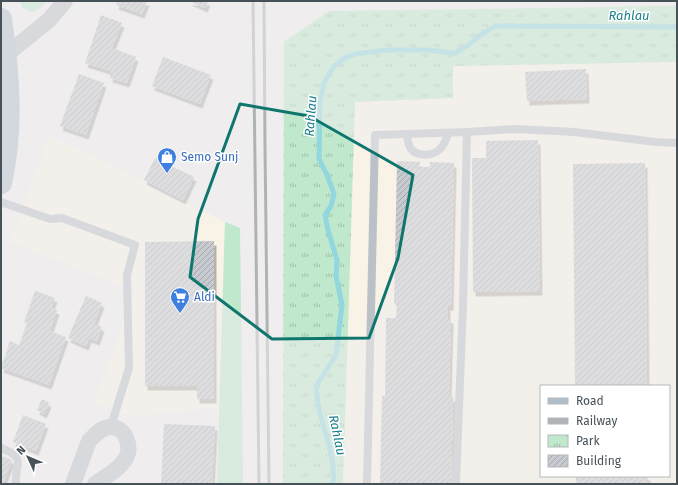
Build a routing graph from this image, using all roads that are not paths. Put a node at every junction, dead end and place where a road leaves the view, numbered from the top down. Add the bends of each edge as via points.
1 (65, 1) edge
2 (1, 19) edge
3 (4, 55) edge
4 (467, 132) junction
5 (448, 133) junction
6 (406, 134) junction
7 (677, 144) edge
8 (1, 183) edge
9 (1, 202) edge
10 (111, 426) junction
11 (1, 448) edge
12 (16, 484) edge
13 (73, 484) edge
14 (95, 484) edge
15 (368, 484) edge
16 (456, 484) edge

1 - 3 street via 49,20
2 - 3 main road
3 - 8 main road via 9,116
4 - 5 lane
4 - 7 lane via 516,128
4 - 16 lane
5 - 6 lane
5 - 6 lane via 445,144 440,149 435,153 423,155 411,149
6 - 15 lane via 375,135
9 - 10 lane via 50,219 62,218 135,245 127,275 129,368
10 - 13 street via 100,430 89,441
10 - 14 street via 127,438 128,452 119,466
11 - 12 lane via 15,455 18,460

